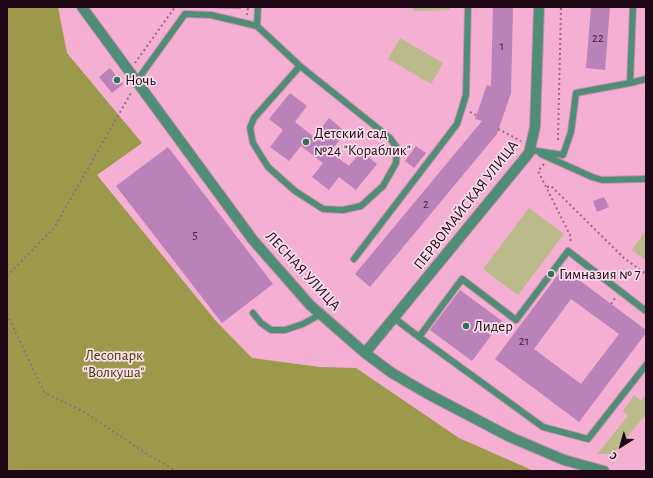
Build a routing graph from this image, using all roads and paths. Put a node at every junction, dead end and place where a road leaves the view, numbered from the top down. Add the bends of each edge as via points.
1 (82, 7) edge
2 (192, 7) edge
3 (258, 7) edge
4 (468, 7) edge
5 (538, 7) edge
6 (561, 7) edge
7 (633, 7) edge
8 (191, 15) junction
9 (257, 26) junction
10 (300, 66) junction
11 (646, 78) edge
12 (136, 82) junction
13 (630, 83) junction
14 (131, 93) dead end
15 (498, 128) dead end
16 (522, 142) dead end
17 (530, 150) junction
18 (552, 156) junction
19 (646, 179) edge
20 (546, 187) junction
21 (568, 251) junction
22 (354, 259) dead end
23 (646, 274) edge
24 (7, 276) edge
25 (646, 311) edge
26 (253, 313) dead end
27 (7, 314) edge
28 (321, 314) junction
29 (394, 318) junction
30 (419, 337) junction
31 (365, 353) junction
32 (646, 366) edge
33 (600, 470) edge
34 (177, 471) edge

1 - 12 street, ЛЕСНАЯ УЛИЦА
2 - 8 lane
3 - 9 lane
4 - 22 lane via 466,95 457,124
5 - 17 street, ПЕРВОМАЙСКАЯ УЛИЦА via 535,127
6 - 18 path via 558,143
7 - 13 lane
8 - 9 lane via 211,15
8 - 12 lane via 185,14
9 - 10 lane
10 - 10 lane via 390,138 397,148 396,163 383,186 361,206 343,210 322,209 268,168 253,143 250,128 254,118
11 - 13 lane
12 - 28 street, ЛЕСНАЯ УЛИЦА via 252,240
13 - 18 lane via 576,93 571,132 565,150 562,155
14 - 24 path via 54,228
15 - 16 path
17 - 18 lane
17 - 29 street, ПЕРВОМАЙСКАЯ УЛИЦА
18 - 19 lane via 597,178
18 - 20 path via 538,171
20 - 21 path via 571,237
20 - 23 path via 551,186 624,258
21 - 25 lane
21 - 30 lane via 516,320 462,279
26 - 28 lane via 271,330 285,330
27 - 34 path via 44,392 84,412
28 - 31 street, ЛЕСНАЯ УЛИЦА
29 - 30 lane
29 - 31 street, ПЕРВОМАЙСКАЯ УЛИЦА
30 - 32 lane via 543,427 588,439
31 - 33 street, ЛЕСНАЯ УЛИЦА via 392,373 428,394 510,437 564,460

